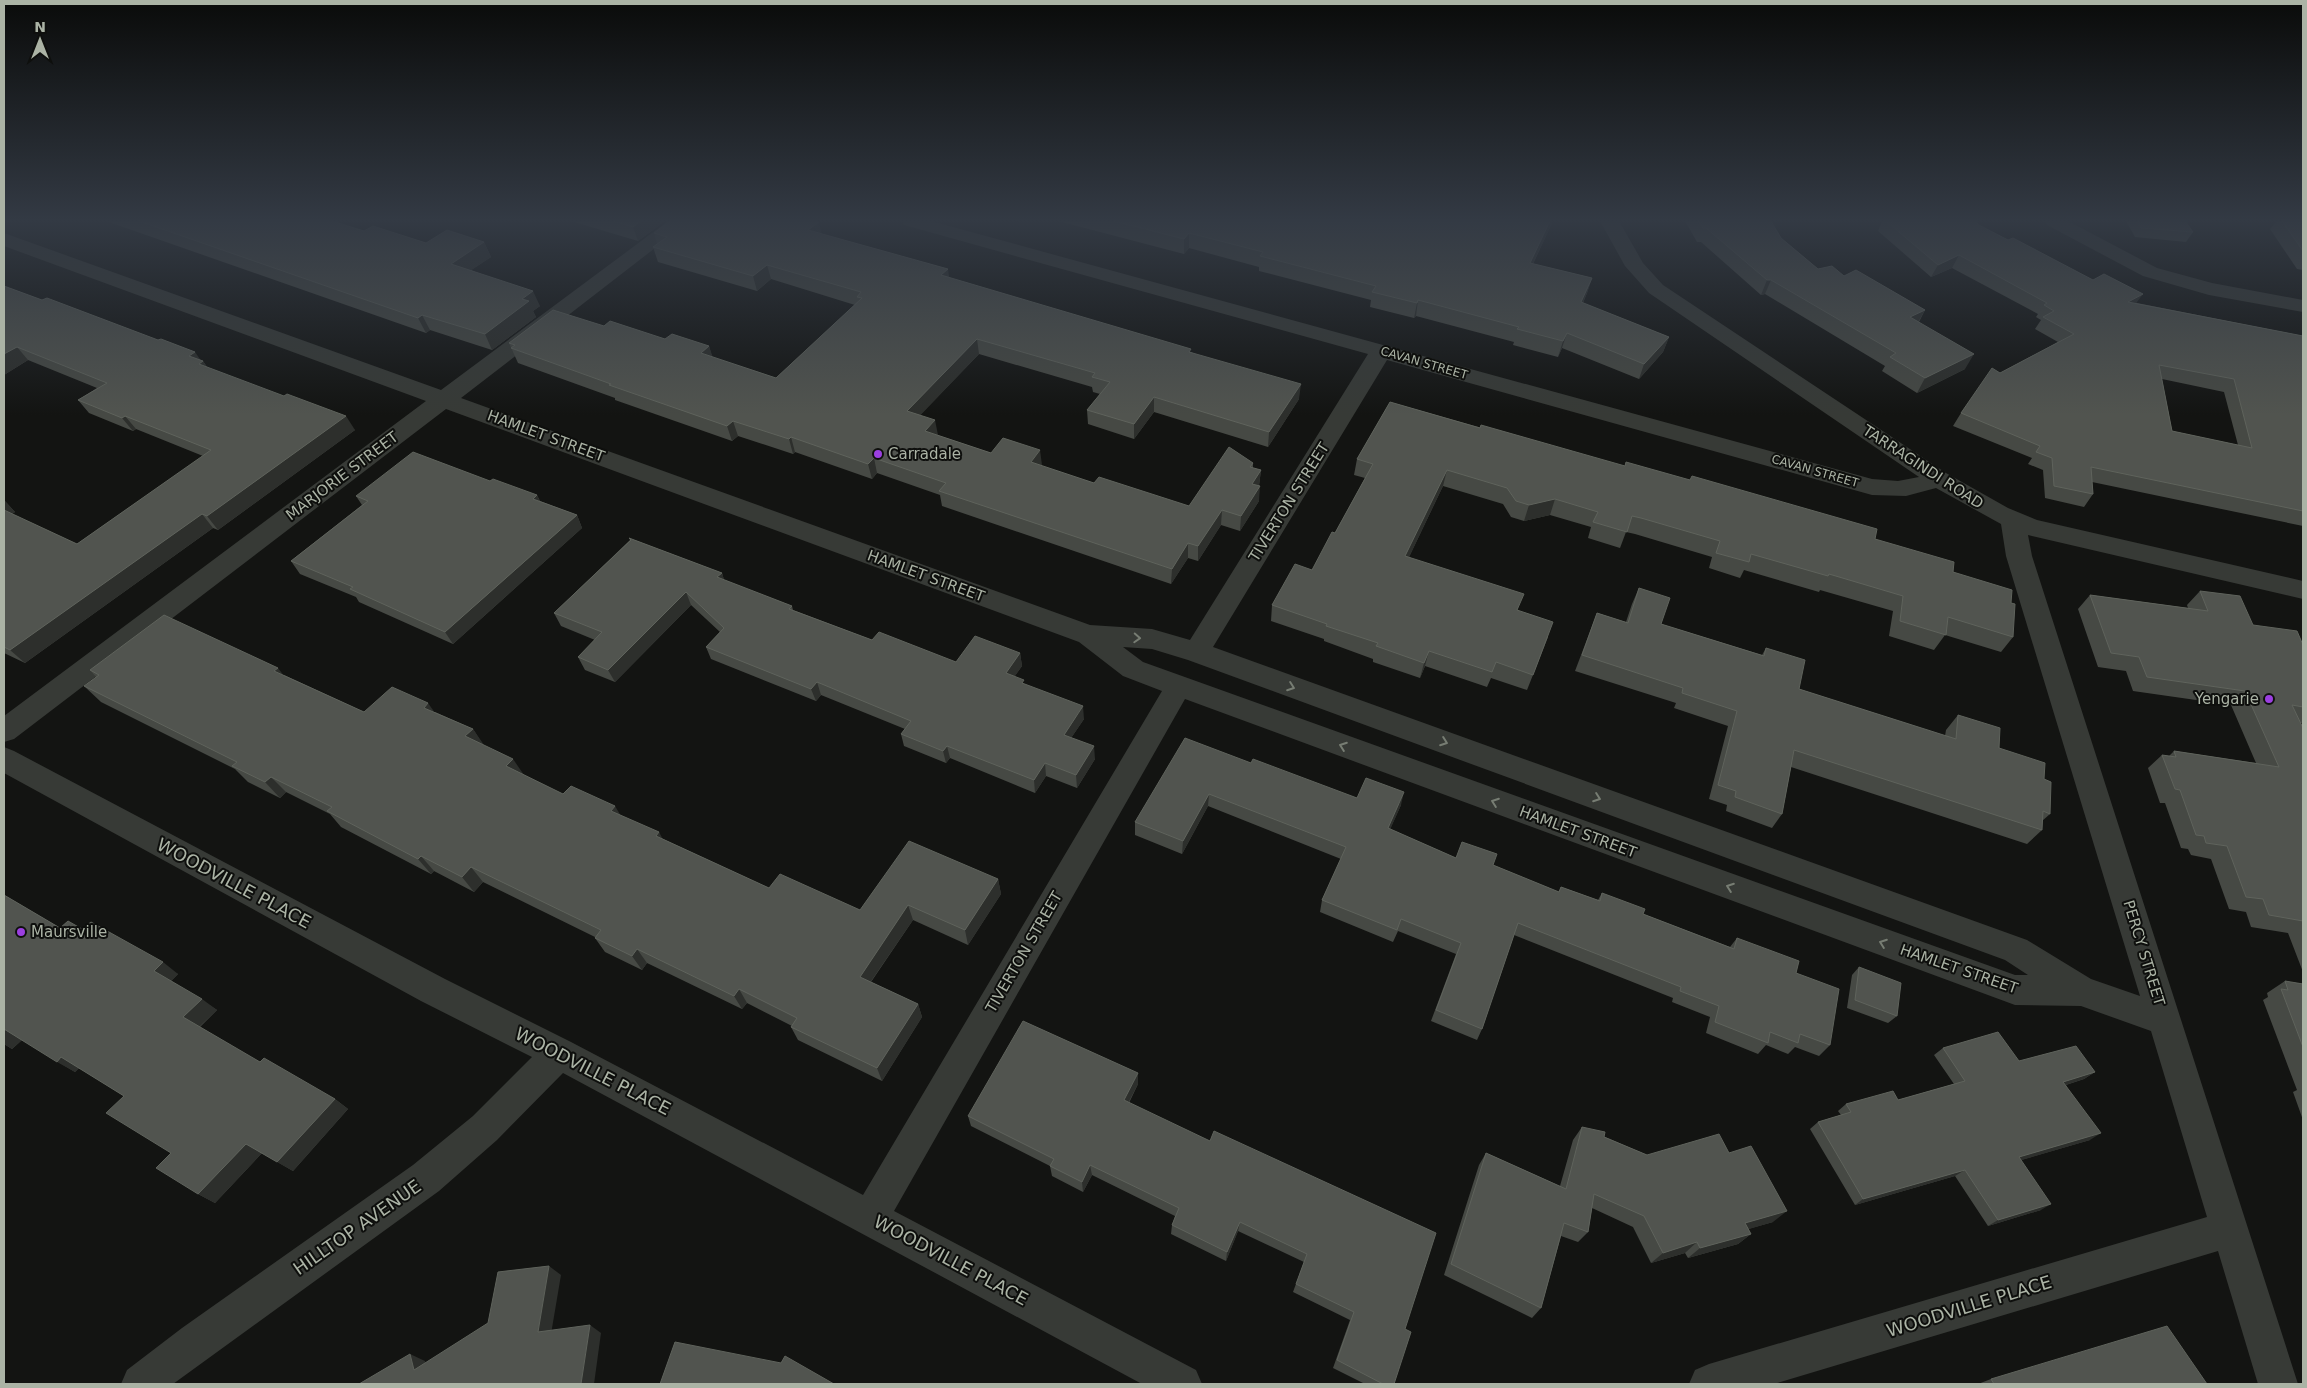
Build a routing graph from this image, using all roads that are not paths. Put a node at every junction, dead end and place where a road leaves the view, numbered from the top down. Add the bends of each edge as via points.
1 (133, 286) edge
2 (594, 286) edge
3 (1145, 286) edge
4 (1652, 286) edge
5 (2198, 286) edge
6 (2303, 306) edge
7 (1381, 351) junction
8 (445, 399) junction
9 (1938, 479) junction
10 (2013, 521) junction
11 (2303, 590) edge
12 (1088, 636) junction
13 (1196, 652) junction
14 (1179, 686) junction
15 (4, 731) edge
16 (4, 759) edge
17 (2081, 991) junction
18 (2165, 1020) junction
19 (559, 1053) junction
20 (870, 1217) junction
21 (2229, 1229) junction
22 (141, 1384) edge
23 (1182, 1384) edge
24 (1709, 1384) edge
25 (2278, 1384) edge

1 - 8 street, HAMLET STREET
2 - 8 street, MARJORIE STREET
3 - 7 street, CAVAN STREET
4 - 9 street, TARRAGINDI ROAD
5 - 6 street
7 - 9 street, CAVAN STREET via 1872,487 1904,490
7 - 13 street, TIVERTON STREET
8 - 12 street, HAMLET STREET
8 - 15 street, MARJORIE STREET
9 - 10 street, TARRAGINDI ROAD
10 - 11 street, TARRAGINDI ROAD
10 - 18 street, PERCY STREET via 2019,556
12 -> 13 street, HAMLET STREET via 1152,639
12 - 14 street, HAMLET STREET via 1133,669
13 -> 17 street, HAMLET STREET via 2016,950
17 -> 14 street, HAMLET STREET via 2014,990
14 - 20 street, TIVERTON STREET
16 - 19 street, WOODVILLE PLACE via 424,985
17 - 18 street, HAMLET STREET
18 - 21 street, PERCY STREET
19 - 20 street, WOODVILLE PLACE
19 - 22 street, HILLTOP AVENUE via 485,1128 426,1178
20 - 23 street, WOODVILLE PLACE
21 - 24 street, WOODVILLE PLACE
21 - 25 street, PERCY STREET

